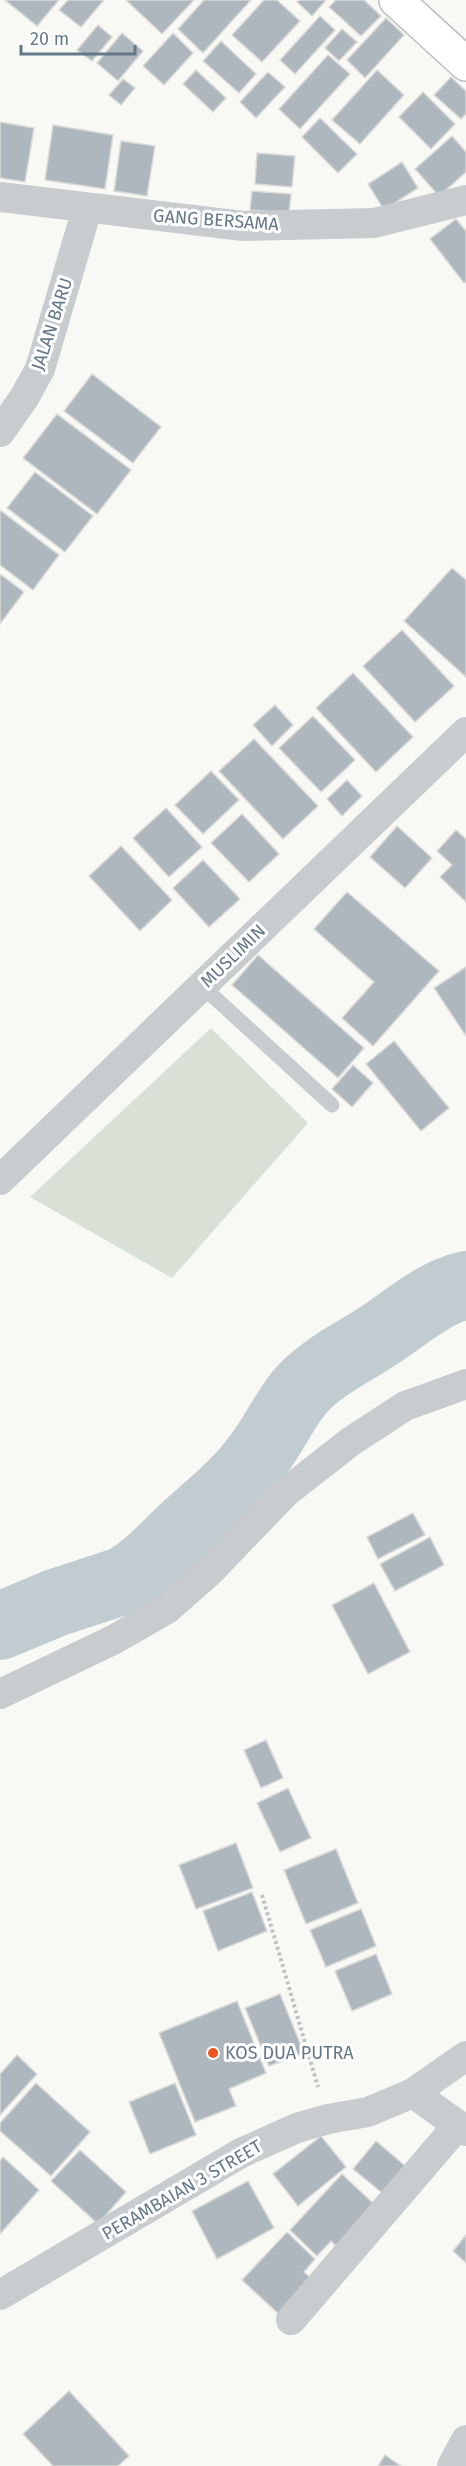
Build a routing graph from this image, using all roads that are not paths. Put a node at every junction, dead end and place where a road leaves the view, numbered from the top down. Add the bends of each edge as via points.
1 (396, 0) edge
2 (466, 64) edge
3 (0, 197) edge
4 (466, 200) edge
5 (87, 209) junction
6 (0, 432) edge
7 (466, 732) edge
8 (202, 986) junction
9 (332, 1105) dead end
10 (0, 1180) edge
11 (466, 1384) edge
12 (0, 1694) edge
13 (466, 2056) edge
14 (413, 2093) junction
15 (462, 2128) edge
16 (0, 2295) edge
17 (291, 2320) dead end
18 (466, 2439) edge
19 (452, 2466) edge

1 - 2 main road
3 - 5 street, GANG BERSAMA
4 - 5 street, GANG BERSAMA via 374,223 243,226
5 - 6 street, JALAN BARU via 40,369
7 - 8 street, MUSLIMIN
8 - 9 lane
8 - 10 street, MUSLIMIN
11 - 12 street via 405,1406 350,1442 285,1493 209,1572 167,1609 113,1640
13 - 14 street, PERAMBAIAN 3 STREET
14 - 15 street
14 - 16 street, PERAMBAIAN 3 STREET via 368,2112 297,2128 241,2153
15 - 17 street
18 - 19 street

